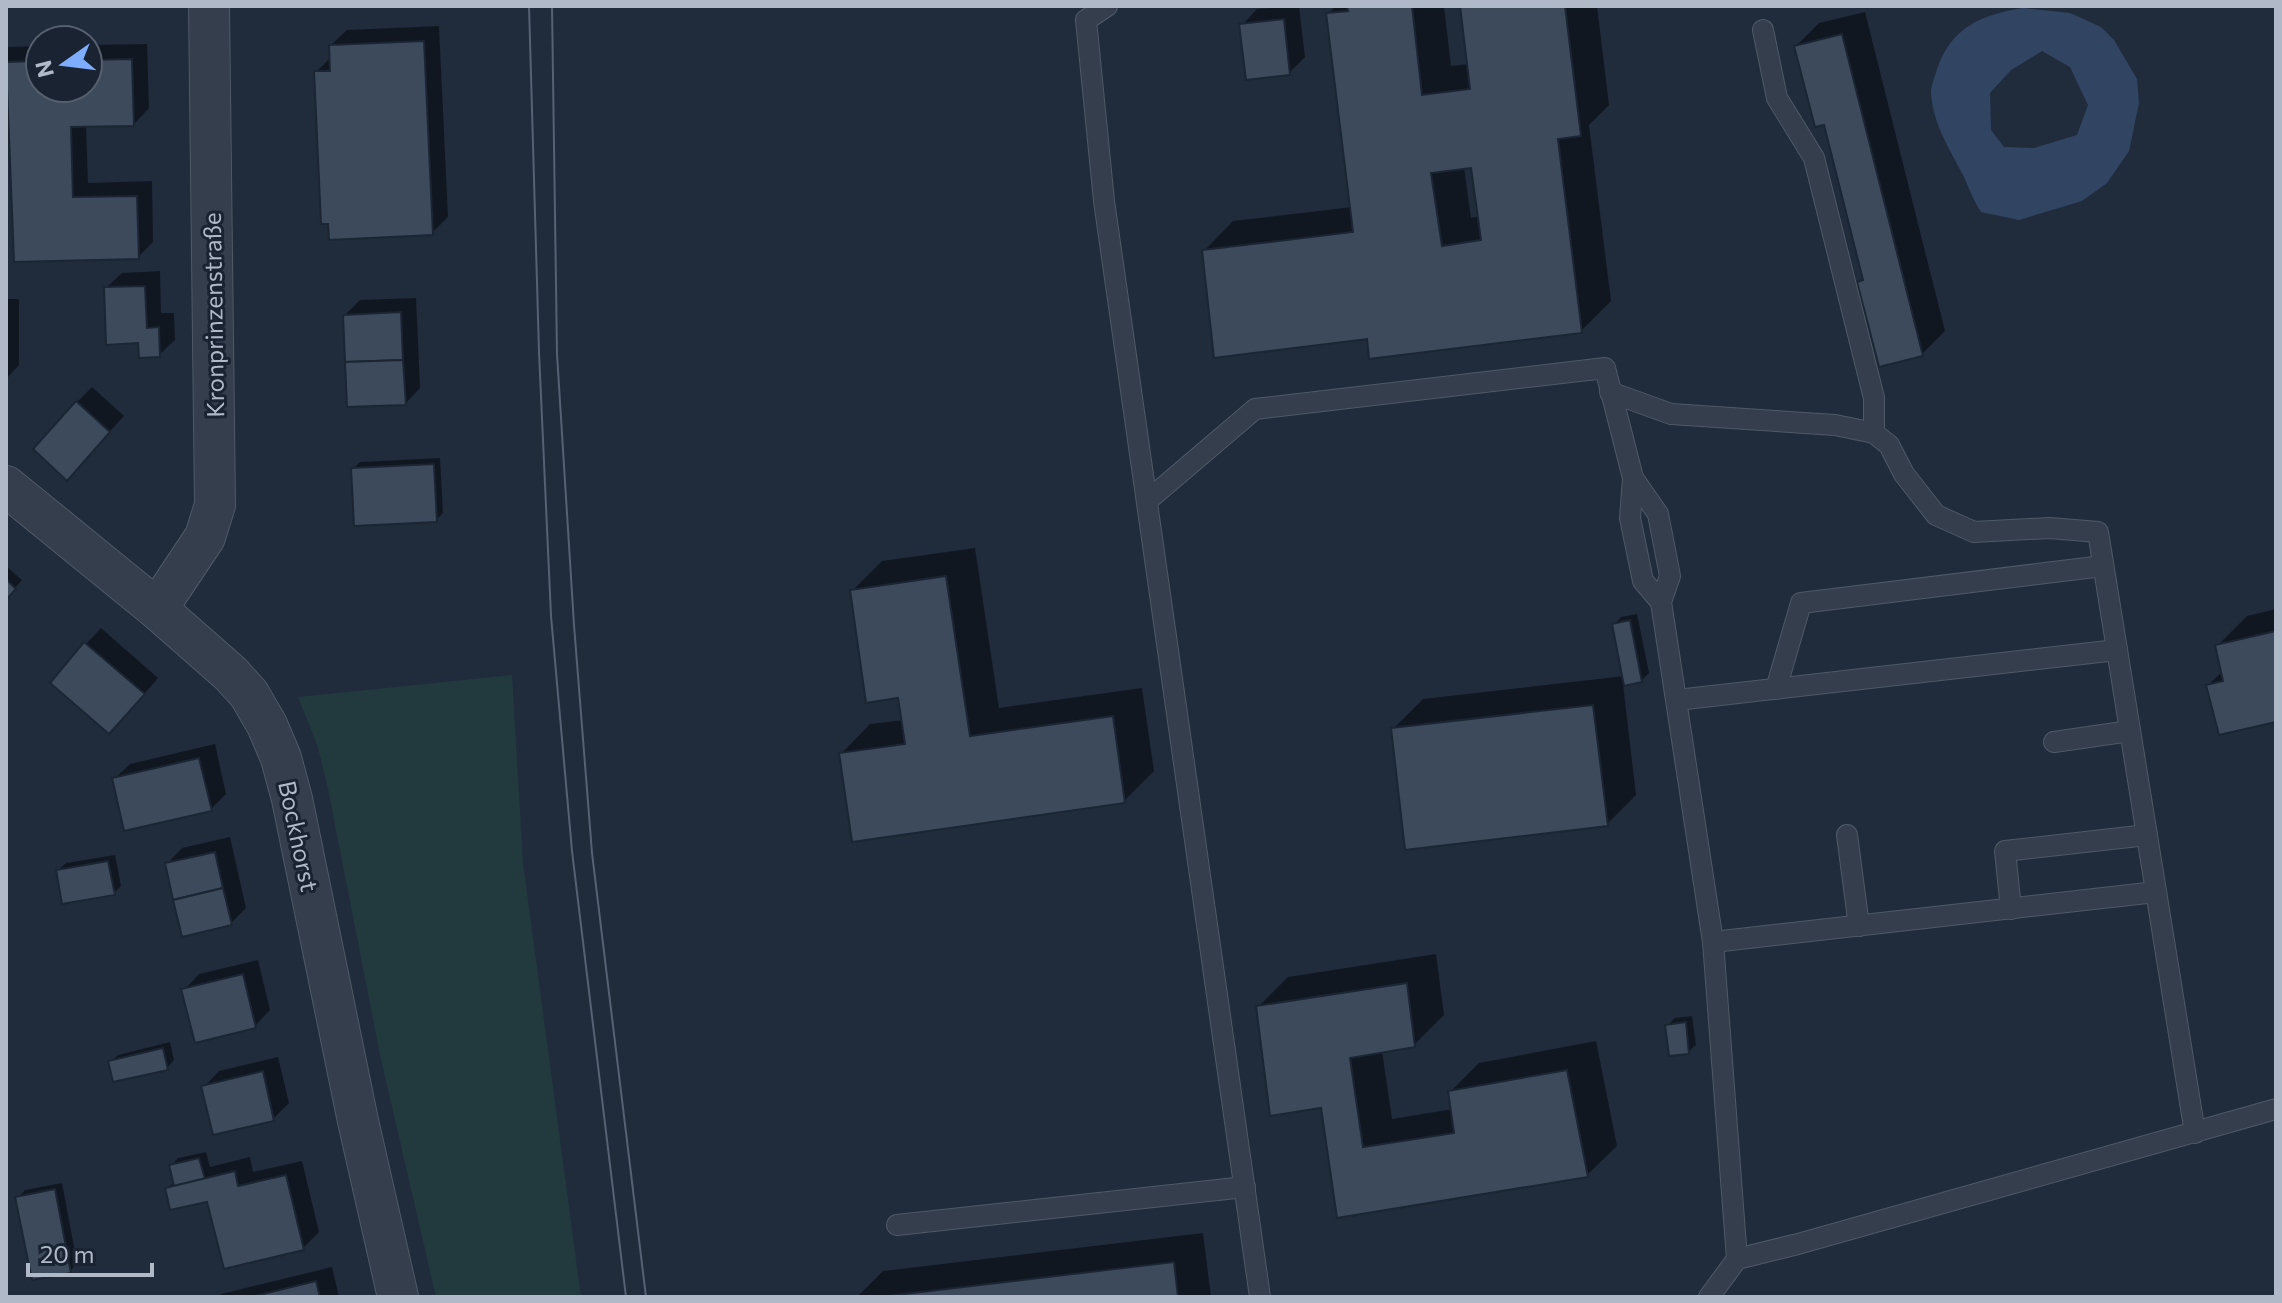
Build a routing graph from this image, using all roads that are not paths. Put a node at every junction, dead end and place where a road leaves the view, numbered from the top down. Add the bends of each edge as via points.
1 (209, 6) edge
2 (1107, 6) edge
3 (1763, 30) dead end
4 (1610, 392) junction
5 (1874, 433) junction
6 (1633, 478) junction
7 (6, 486) edge
8 (1147, 501) junction
9 (2103, 566) junction
10 (1661, 602) junction
11 (157, 609) junction
12 (2117, 650) junction
13 (1776, 689) junction
14 (1677, 700) junction
15 (2130, 731) junction
16 (2054, 742) dead end
17 (1847, 835) dead end
18 (2147, 835) junction
19 (2156, 892) junction
20 (2011, 909) junction
21 (1859, 926) junction
22 (1713, 942) junction
23 (2276, 1109) edge
24 (2195, 1133) junction
25 (1245, 1187) junction
26 (897, 1225) dead end
27 (1737, 1259) junction
28 (398, 1297) edge
29 (1260, 1297) edge
30 (1709, 1297) edge

1 - 11 street, Kronprinzenstraße via 215,505 205,537
2 - 8 lane via 1086,20 1104,201
3 - 5 lane via 1777,98 1814,158 1874,398
4 - 5 lane via 1671,414 1835,425
4 - 6 lane
4 - 8 lane via 1605,368 1255,409
5 - 9 lane via 1889,445 1936,515 1974,532 2098,532
6 - 10 lane via 1630,518 1643,581
6 - 10 lane via 1658,514 1670,576
7 - 11 street, Bockhorst
8 - 25 lane
9 - 12 lane
9 - 13 lane via 1801,603
10 - 14 lane
11 - 28 street, Bockhorst via 249,694 281,758
12 - 13 lane
12 - 15 lane
13 - 14 lane
14 - 22 lane
15 - 16 lane
15 - 18 lane
17 - 21 lane
18 - 19 lane
18 - 20 lane via 2005,851
19 - 20 lane
19 - 24 lane
20 - 21 lane
21 - 22 lane
22 - 27 lane
23 - 24 lane
24 - 27 lane
25 - 26 lane
25 - 29 lane
27 - 30 lane

